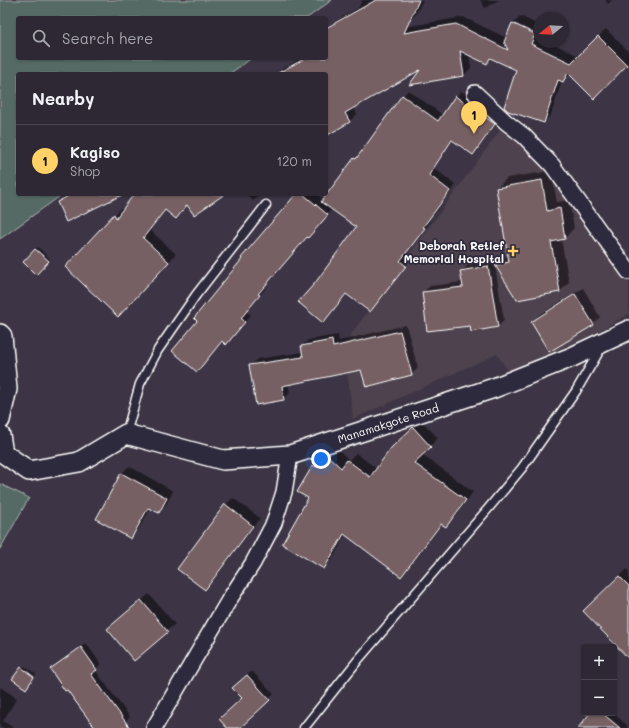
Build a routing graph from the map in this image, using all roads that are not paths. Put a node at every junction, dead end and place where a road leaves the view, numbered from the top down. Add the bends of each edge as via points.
1 (475, 93) dead end
2 (266, 205) dead end
3 (629, 272) edge
4 (629, 330) edge
5 (0, 334) edge
6 (606, 340) junction
7 (0, 420) edge
8 (126, 434) junction
9 (0, 435) edge
10 (290, 455) junction
11 (154, 728) edge
12 (304, 728) edge

1 - 3 street via 524,136 552,165
2 - 8 lane via 196,295 158,350 140,384
4 - 6 street, Manamakgote Road
5 - 7 street via 7,390
6 - 10 street, Manamakgote Road via 572,357 494,388
6 - 12 lane via 576,391 522,468 358,660
8 - 9 street via 79,462 29,471 3,453
8 - 10 street, Manamakgote Road via 223,460
10 - 11 street via 284,492 274,523 253,563

